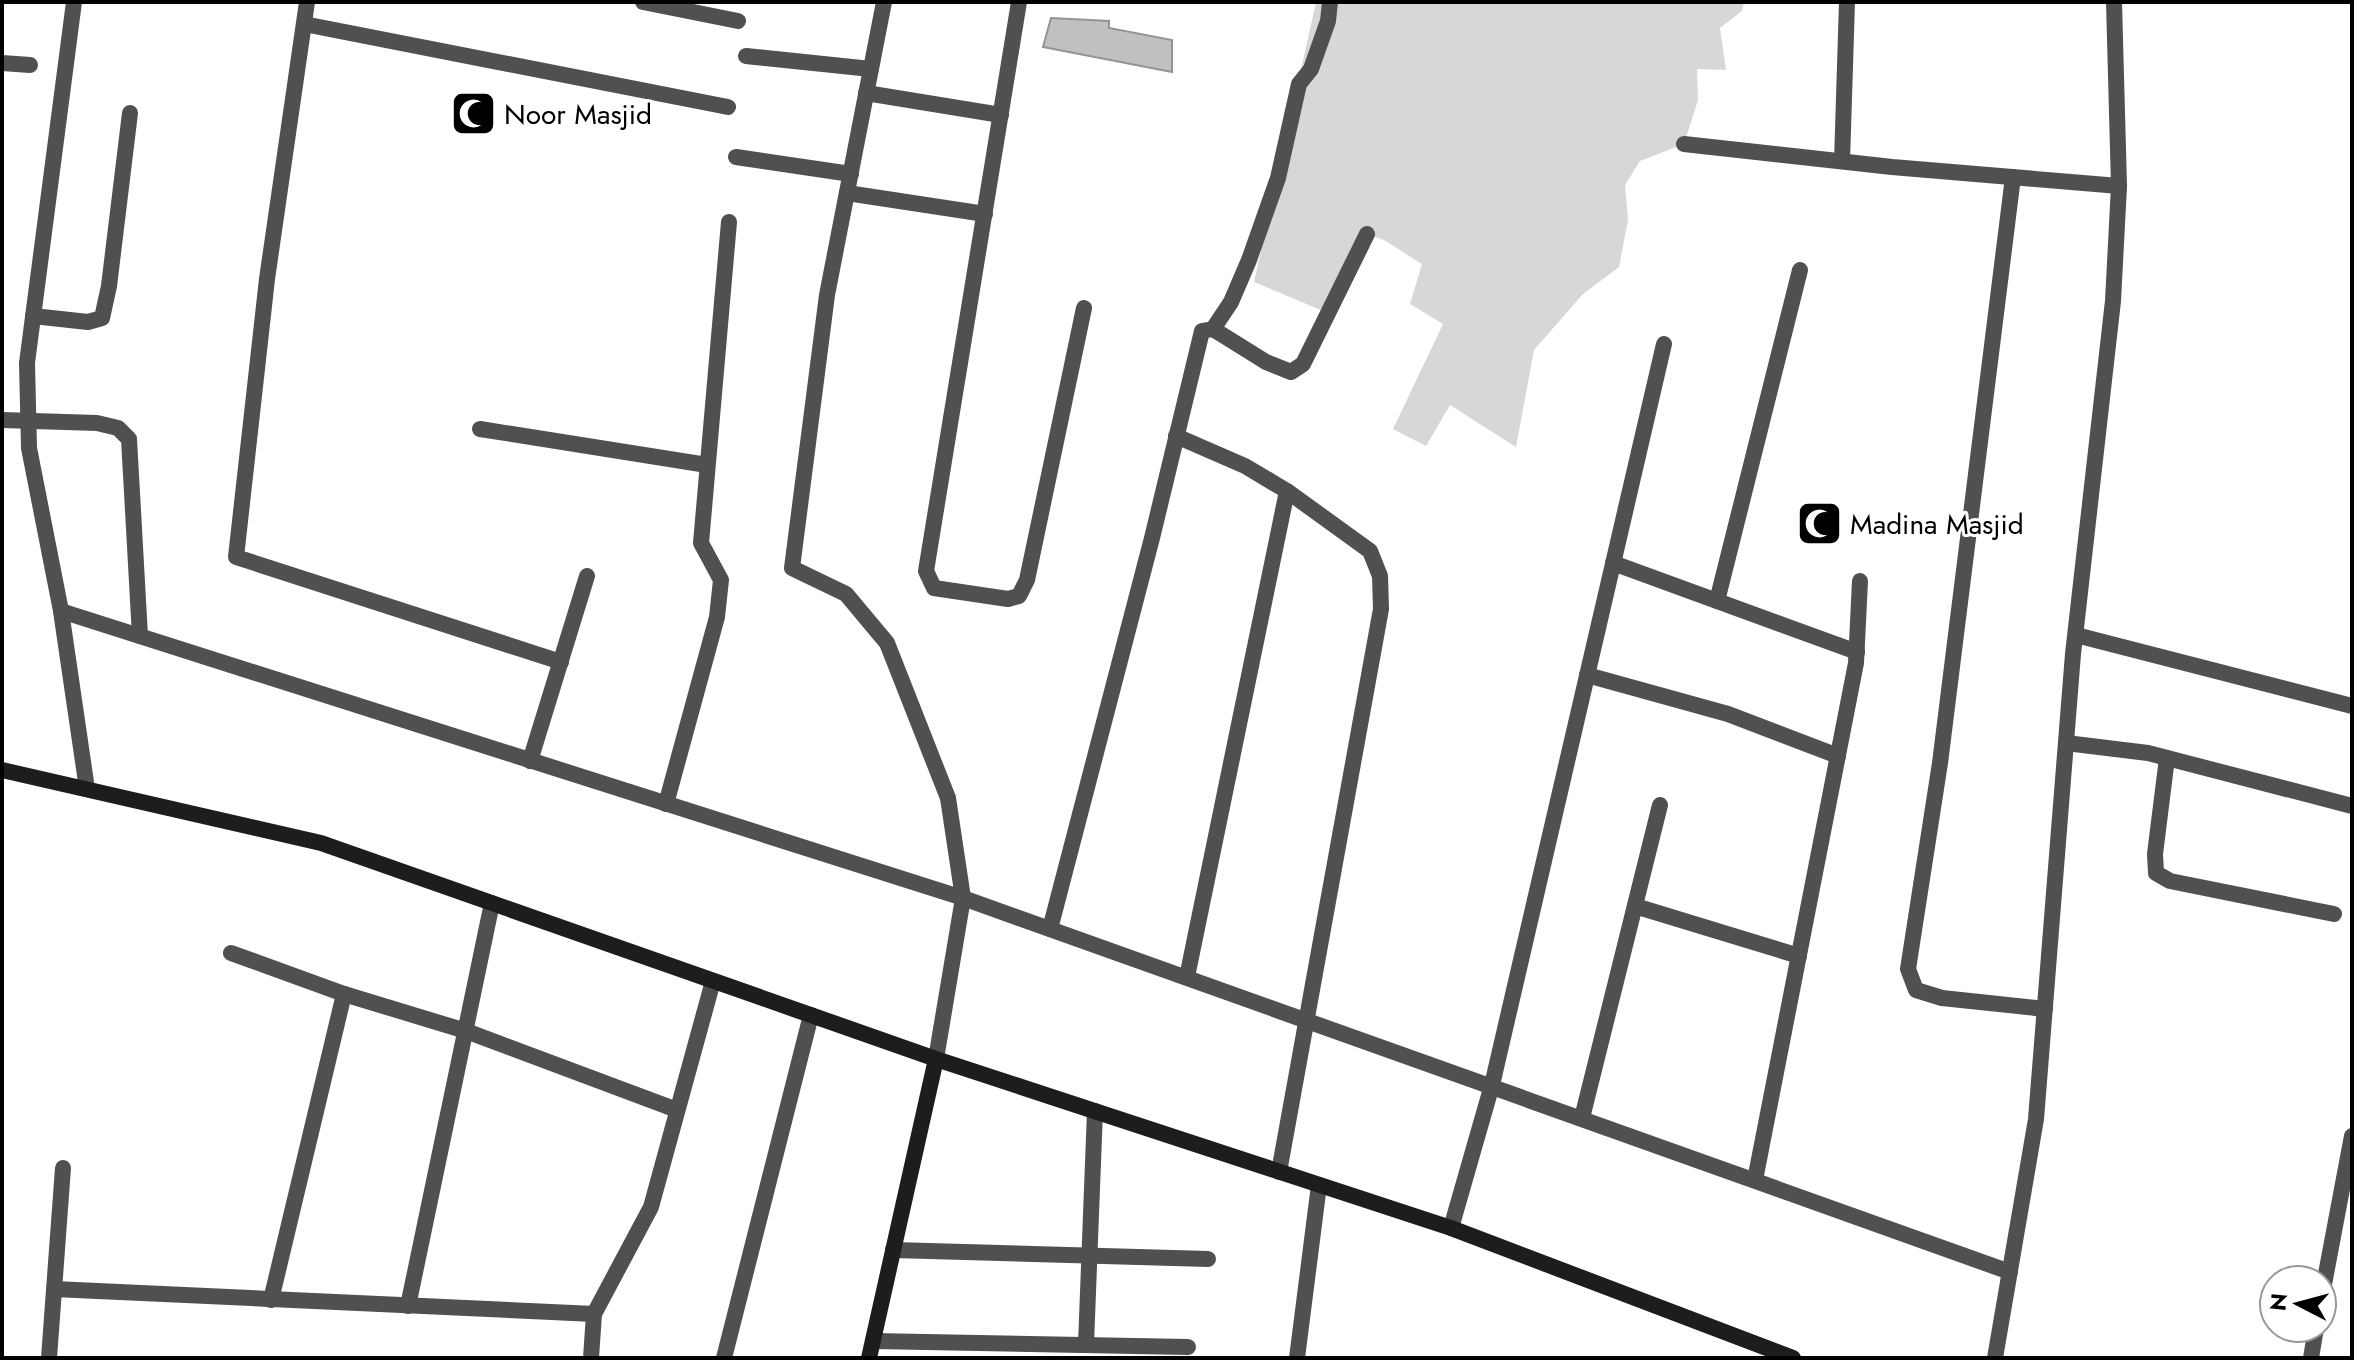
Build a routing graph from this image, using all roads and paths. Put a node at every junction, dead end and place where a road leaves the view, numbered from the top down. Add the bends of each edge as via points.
1 (74, 2) edge
2 (307, 2) edge
3 (643, 2) edge
4 (884, 2) edge
5 (1019, 2) edge
6 (1330, 2) edge
7 (1847, 2) edge
8 (2114, 2) edge
9 (738, 21) dead end
10 (304, 24) junction
11 (746, 56) dead end
12 (2, 63) edge
13 (30, 65) dead end
14 (871, 69) junction
15 (866, 93) junction
16 (728, 107) dead end
17 (130, 113) dead end
18 (1001, 115) junction
19 (1684, 144) dead end
20 (736, 157) dead end
21 (1842, 161) junction
22 (851, 174) junction
23 (2013, 177) junction
24 (2119, 186) junction
25 (847, 193) junction
26 (985, 214) junction
27 (729, 222) dead end
28 (1367, 234) dead end
29 (1800, 270) dead end
30 (1084, 308) dead end
31 (33, 316) junction
32 (1213, 329) junction
33 (1664, 344) dead end
34 (2, 420) edge
35 (28, 420) junction
36 (480, 429) dead end
37 (1176, 436) junction
38 (707, 465) junction
39 (1287, 491) junction
40 (1613, 563) junction
41 (587, 576) dead end
42 (1860, 581) dead end
43 (1717, 601) junction
44 (61, 611) junction
45 (2076, 635) junction
46 (140, 636) junction
47 (1857, 652) junction
48 (561, 662) junction
49 (1587, 675) junction
50 (2352, 706) edge
51 (2066, 743) junction
52 (1838, 756) junction
53 (2167, 758) junction
54 (530, 761) junction
55 (2, 770) edge
56 (87, 789) junction
57 (666, 804) junction
58 (1660, 805) dead end
59 (2352, 806) edge
60 (963, 898) junction
61 (492, 903) junction
62 (1635, 906) junction
63 (2334, 914) dead end
64 (1050, 929) junction
65 (231, 953) dead end
66 (1799, 956) junction
67 (1187, 977) junction
68 (713, 981) junction
69 (344, 994) junction
70 (2045, 1009) junction
71 (811, 1015) junction
72 (1306, 1019) junction
73 (466, 1031) junction
74 (936, 1059) junction
75 (1492, 1085) junction
76 (677, 1110) junction
77 (1095, 1111) junction
78 (1582, 1118) junction
79 (2352, 1136) edge
80 (63, 1168) dead end
81 (1279, 1172) junction
82 (1755, 1180) junction
83 (1319, 1185) junction
84 (1451, 1228) junction
85 (893, 1250) junction
86 (1089, 1254) junction
87 (1208, 1259) dead end
88 (2328, 1264) edge
89 (2010, 1272) junction
90 (54, 1289) junction
91 (271, 1300) junction
92 (408, 1306) junction
93 (594, 1314) junction
94 (873, 1341) junction
95 (1086, 1344) junction
96 (1188, 1347) dead end
97 (49, 1358) edge
98 (591, 1358) edge
99 (724, 1358) edge
100 (869, 1358) edge
101 (1297, 1358) edge
102 (1793, 1358) edge
103 (1995, 1358) edge

1 - 31 street
2 - 10 street
3 - 9 street
4 - 14 street
5 - 18 street
6 - 32 street via 1311,69 1299,84 1278,178 1249,260
7 - 21 street
8 - 24 street
10 - 16 street
10 - 48 street via 267,279 236,557
11 - 14 street
12 - 13 street
14 - 15 street
15 - 18 street
15 - 22 street
17 - 31 street via 102,318 88,322
18 - 26 street
19 - 21 street
20 - 22 street
21 - 23 street
22 - 25 street
23 - 24 street
23 - 70 street via 1940,763 1908,969 1916,990 1942,998
24 - 45 street via 2113,301
25 - 26 street
25 - 60 street via 827,295 792,568 846,594 887,643 948,798
26 - 30 street via 926,571 934,588 1008,599 1019,596 1027,580
27 - 38 street
28 - 32 street via 1303,364 1291,372
29 - 43 street
31 - 35 street
32 - 37 street via 1202,331
33 - 40 street
34 - 35 street
35 - 44 street
35 - 46 street via 97,423 118,428 129,439
36 - 38 street
37 - 39 street
37 - 64 street
38 - 57 street via 701,543 721,580 717,617
39 - 67 street
39 - 72 street via 1370,551 1380,576 1381,609
40 - 43 street
40 - 49 street
41 - 48 street
42 - 47 street
43 - 47 street
44 - 46 street
44 - 56 street
45 - 50 street
45 - 51 street
46 - 54 street
47 - 52 street
48 - 54 street
49 - 52 street via 1728,714
49 - 75 street
51 - 53 street
51 - 70 street
52 - 66 street
53 - 59 street
53 - 63 street via 2156,873 2170,881
54 - 57 street
55 - 56 street
56 - 61 street via 321,843
57 - 60 street
58 - 62 street
60 - 64 street
60 - 74 street
61 - 68 street
61 - 73 street
62 - 66 street
62 - 78 street
64 - 67 street
65 - 69 street
66 - 82 street
67 - 72 street
68 - 71 street
68 - 76 street
69 - 73 street
69 - 91 street
70 - 89 street via 2036,1119
71 - 74 street
71 - 99 street
72 - 75 street
72 - 81 street
73 - 76 street
73 - 92 street
74 - 77 street
74 - 85 street
75 - 78 street
75 - 84 street
76 - 93 street via 651,1207
77 - 81 street
77 - 86 street
78 - 82 street
79 - 88 street
80 - 90 street
81 - 83 street
82 - 89 street
83 - 84 street
83 - 101 street
84 - 102 street
85 - 86 street
85 - 94 street
86 - 87 street
86 - 95 street
89 - 103 street
90 - 91 street
90 - 97 street
91 - 92 street
92 - 93 street
93 - 98 street
94 - 95 street
94 - 100 street
95 - 96 street

